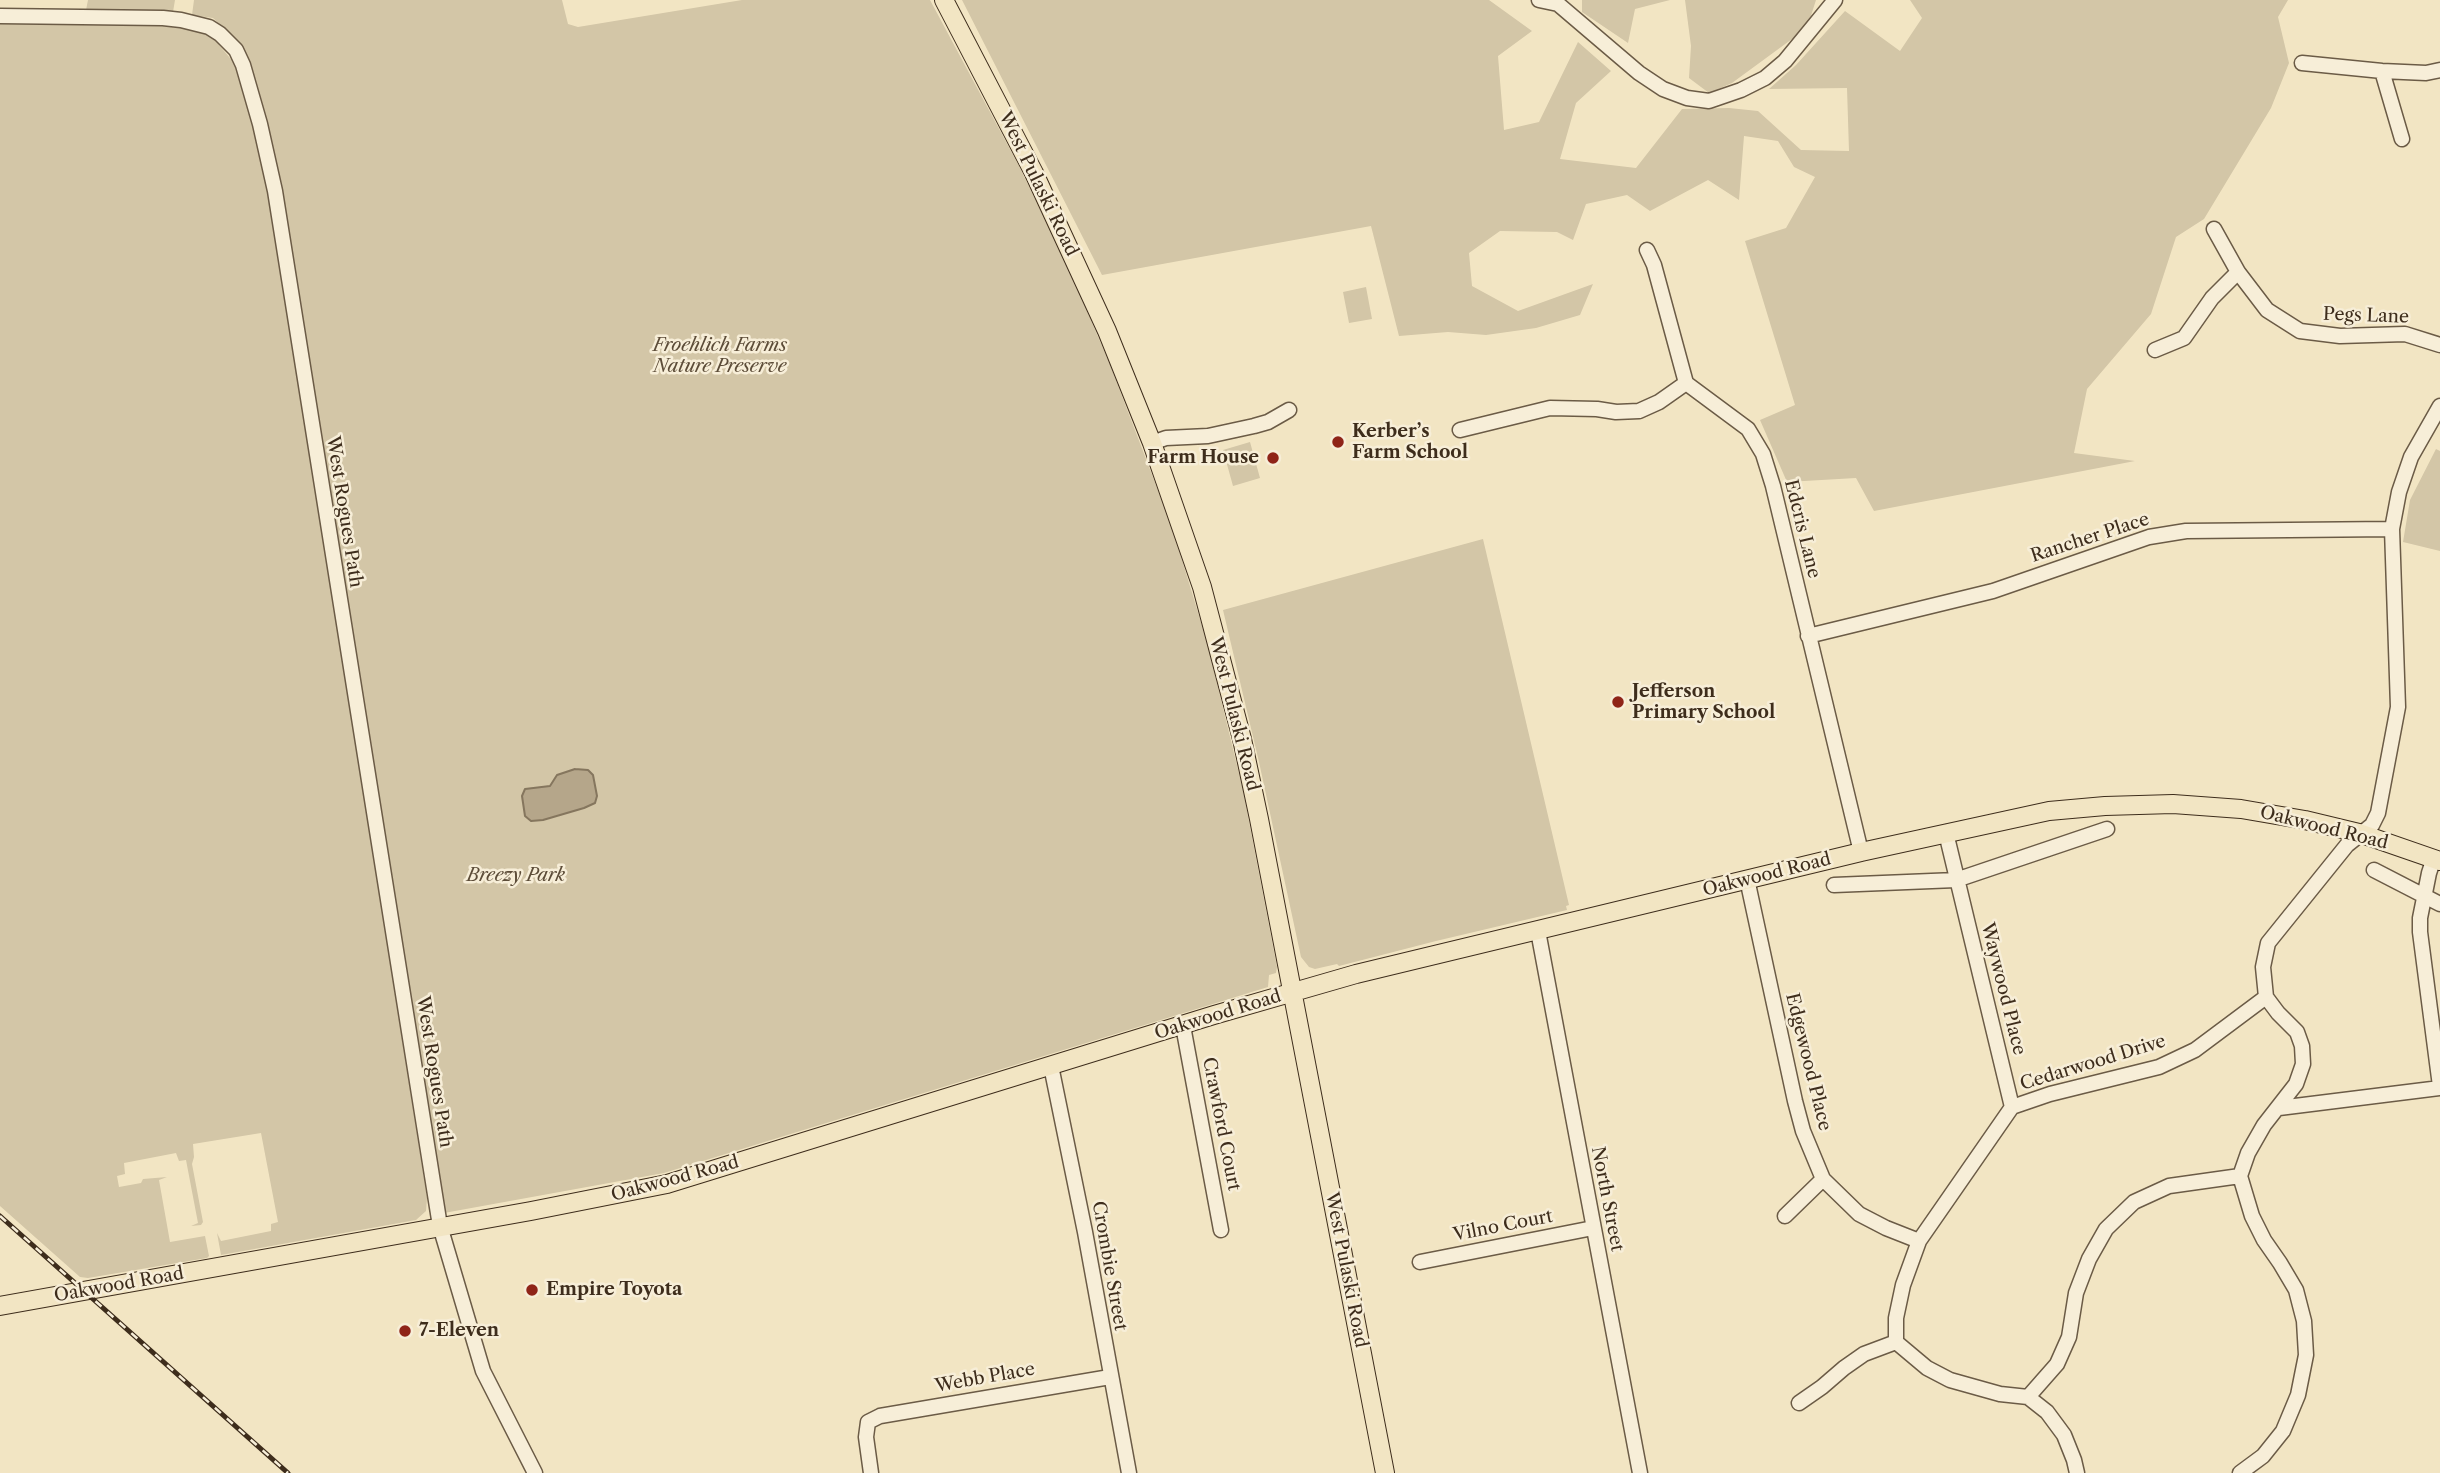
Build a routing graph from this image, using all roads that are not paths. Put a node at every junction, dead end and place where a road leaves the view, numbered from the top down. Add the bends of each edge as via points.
1 (944, 0) edge
2 (1539, 0) edge
3 (1835, 0) edge
4 (0, 16) edge
5 (2302, 63) dead end
6 (2440, 70) edge
7 (2382, 71) junction
8 (2402, 139) dead end
9 (2214, 229) dead end
10 (1647, 250) dead end
11 (2238, 272) junction
12 (2440, 345) edge
13 (2155, 350) dead end
14 (1686, 383) junction
15 (2440, 406) edge
16 (1289, 410) dead end
17 (1460, 430) dead end
18 (1152, 443) junction
19 (2392, 529) junction
20 (1808, 636) junction
21 (2107, 829) dead end
22 (1946, 833) junction
23 (2362, 834) junction
24 (1861, 852) junction
25 (2437, 860) edge
26 (2374, 870) dead end
27 (1747, 879) junction
28 (1956, 880) junction
29 (1834, 885) dead end
30 (2424, 898) junction
31 (2440, 904) edge
32 (1538, 931) junction
33 (1293, 991) junction
34 (2266, 997) junction
35 (1183, 1026) junction
36 (2437, 1028) edge
37 (1051, 1066) junction
38 (2440, 1087) edge
39 (2012, 1107) junction
40 (2279, 1108) junction
41 (2240, 1177) junction
42 (1823, 1179) junction
43 (1785, 1216) dead end
44 (440, 1226) junction
45 (1593, 1228) junction
46 (1221, 1230) dead end
47 (1919, 1241) junction
48 (1420, 1262) dead end
49 (0, 1306) edge
50 (1896, 1342) junction
51 (1110, 1377) junction
52 (2028, 1397) junction
53 (1799, 1403) dead end
54 (535, 1473) edge
55 (871, 1473) edge
56 (1129, 1473) edge
57 (1384, 1473) edge
58 (1640, 1473) edge
59 (2077, 1473) edge
60 (2240, 1473) edge

1 - 18 main road, West Pulaski Road via 1068,242
2 - 3 street via 1558,4 1663,89 1687,99 1709,101 1765,78 1785,61
4 - 44 street, West Rogues Path via 163,18 198,24 228,41 243,65 275,191
5 - 7 street
6 - 7 street
7 - 8 street
9 - 11 street, Pegs Lane
10 - 14 street
11 - 12 street, Pegs Lane via 2267,310 2300,331 2340,336 2405,334
11 - 13 street via 2212,298 2184,338
14 - 17 street via 1639,411 1550,408
14 - 20 street, Edcris Lane via 1748,429 1763,454
15 - 19 street via 2411,457
16 - 18 street via 1254,426
18 - 33 main road, West Pulaski Road via 1202,587 1242,739
19 - 20 street, Rancher Place via 2186,531 2149,537 1993,591
19 - 23 street via 2398,707 2378,813
20 - 24 street, Edcris Lane
21 - 28 street, Oakwood Road
22 - 23 main road, Oakwood Road via 2049,811 2173,804 2274,814
22 - 24 main road, Oakwood Road
22 - 28 street, Waywood Place
23 - 25 main road, Oakwood Road
23 - 34 street via 2347,845 2268,943 2263,967
24 - 27 main road, Oakwood Road
25 - 30 street
26 - 30 street, Oakwood Road
27 - 32 main road, Oakwood Road
27 - 42 street, Edgewood Place via 1795,1101
28 - 29 street, Oakwood Road
28 - 39 street, Waywood Place
30 - 31 street, Oakwood Road
30 - 36 street via 2420,932
32 - 33 main road, Oakwood Road
32 - 45 street, North Street
33 - 35 main road, Oakwood Road
33 - 57 main road, West Pulaski Road
34 - 39 street, Cedarwood Drive via 2195,1050 2159,1067
34 - 40 street via 2297,1032 2302,1046 2300,1074
35 - 37 main road, Oakwood Road
35 - 46 street, Crawford Court
36 - 38 street
37 - 44 main road, Oakwood Road via 667,1184
37 - 51 street, Crombie Street
38 - 40 street
39 - 47 street, Cedarwood Drive
40 - 41 street via 2248,1153
41 - 52 street via 2169,1186 2134,1202 2106,1229 2076,1293 2070,1337 2057,1364
41 - 60 street via 2258,1228 2296,1290 2306,1354 2298,1395 2283,1431 2263,1456
42 - 43 street
42 - 47 street, Edgewood Place via 1859,1214
44 - 49 main road, Oakwood Road
44 - 54 street, West Rogues Path via 483,1371
45 - 48 street, Vilno Court
45 - 58 street, North Street
47 - 50 street, Cedarwood Drive via 1903,1285
50 - 52 street via 1950,1380
50 - 53 street via 1864,1354
51 - 55 street, Webb Place via 880,1416 868,1422
51 - 56 street, Crombie Street
52 - 59 street via 2064,1435

